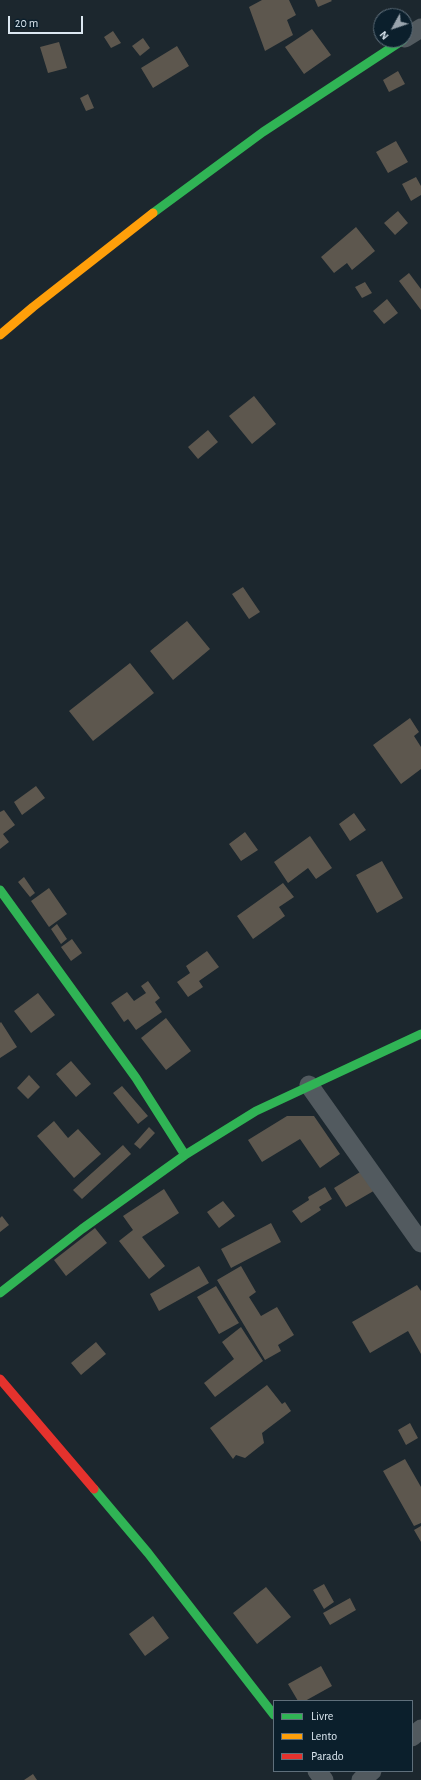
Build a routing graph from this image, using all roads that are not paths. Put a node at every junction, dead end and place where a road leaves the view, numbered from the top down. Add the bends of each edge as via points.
1 (390, 48) edge
2 (0, 335) edge
3 (0, 890) edge
4 (421, 1034) edge
5 (309, 1085) junction
6 (185, 1155) junction
7 (421, 1243) edge
8 (0, 1293) edge
9 (0, 1379) edge
10 (273, 1714) edge
11 (421, 1729) edge
12 (413, 1736) edge
13 (371, 1772) edge
14 (361, 1780) edge

1 - 2 street via 263,132 165,204 32,307
3 - 6 street via 136,1078
4 - 5 street
5 - 6 street via 256,1111
5 - 7 street
6 - 8 street via 82,1229
9 - 10 street via 148,1553
11 - 12 street
13 - 14 street

